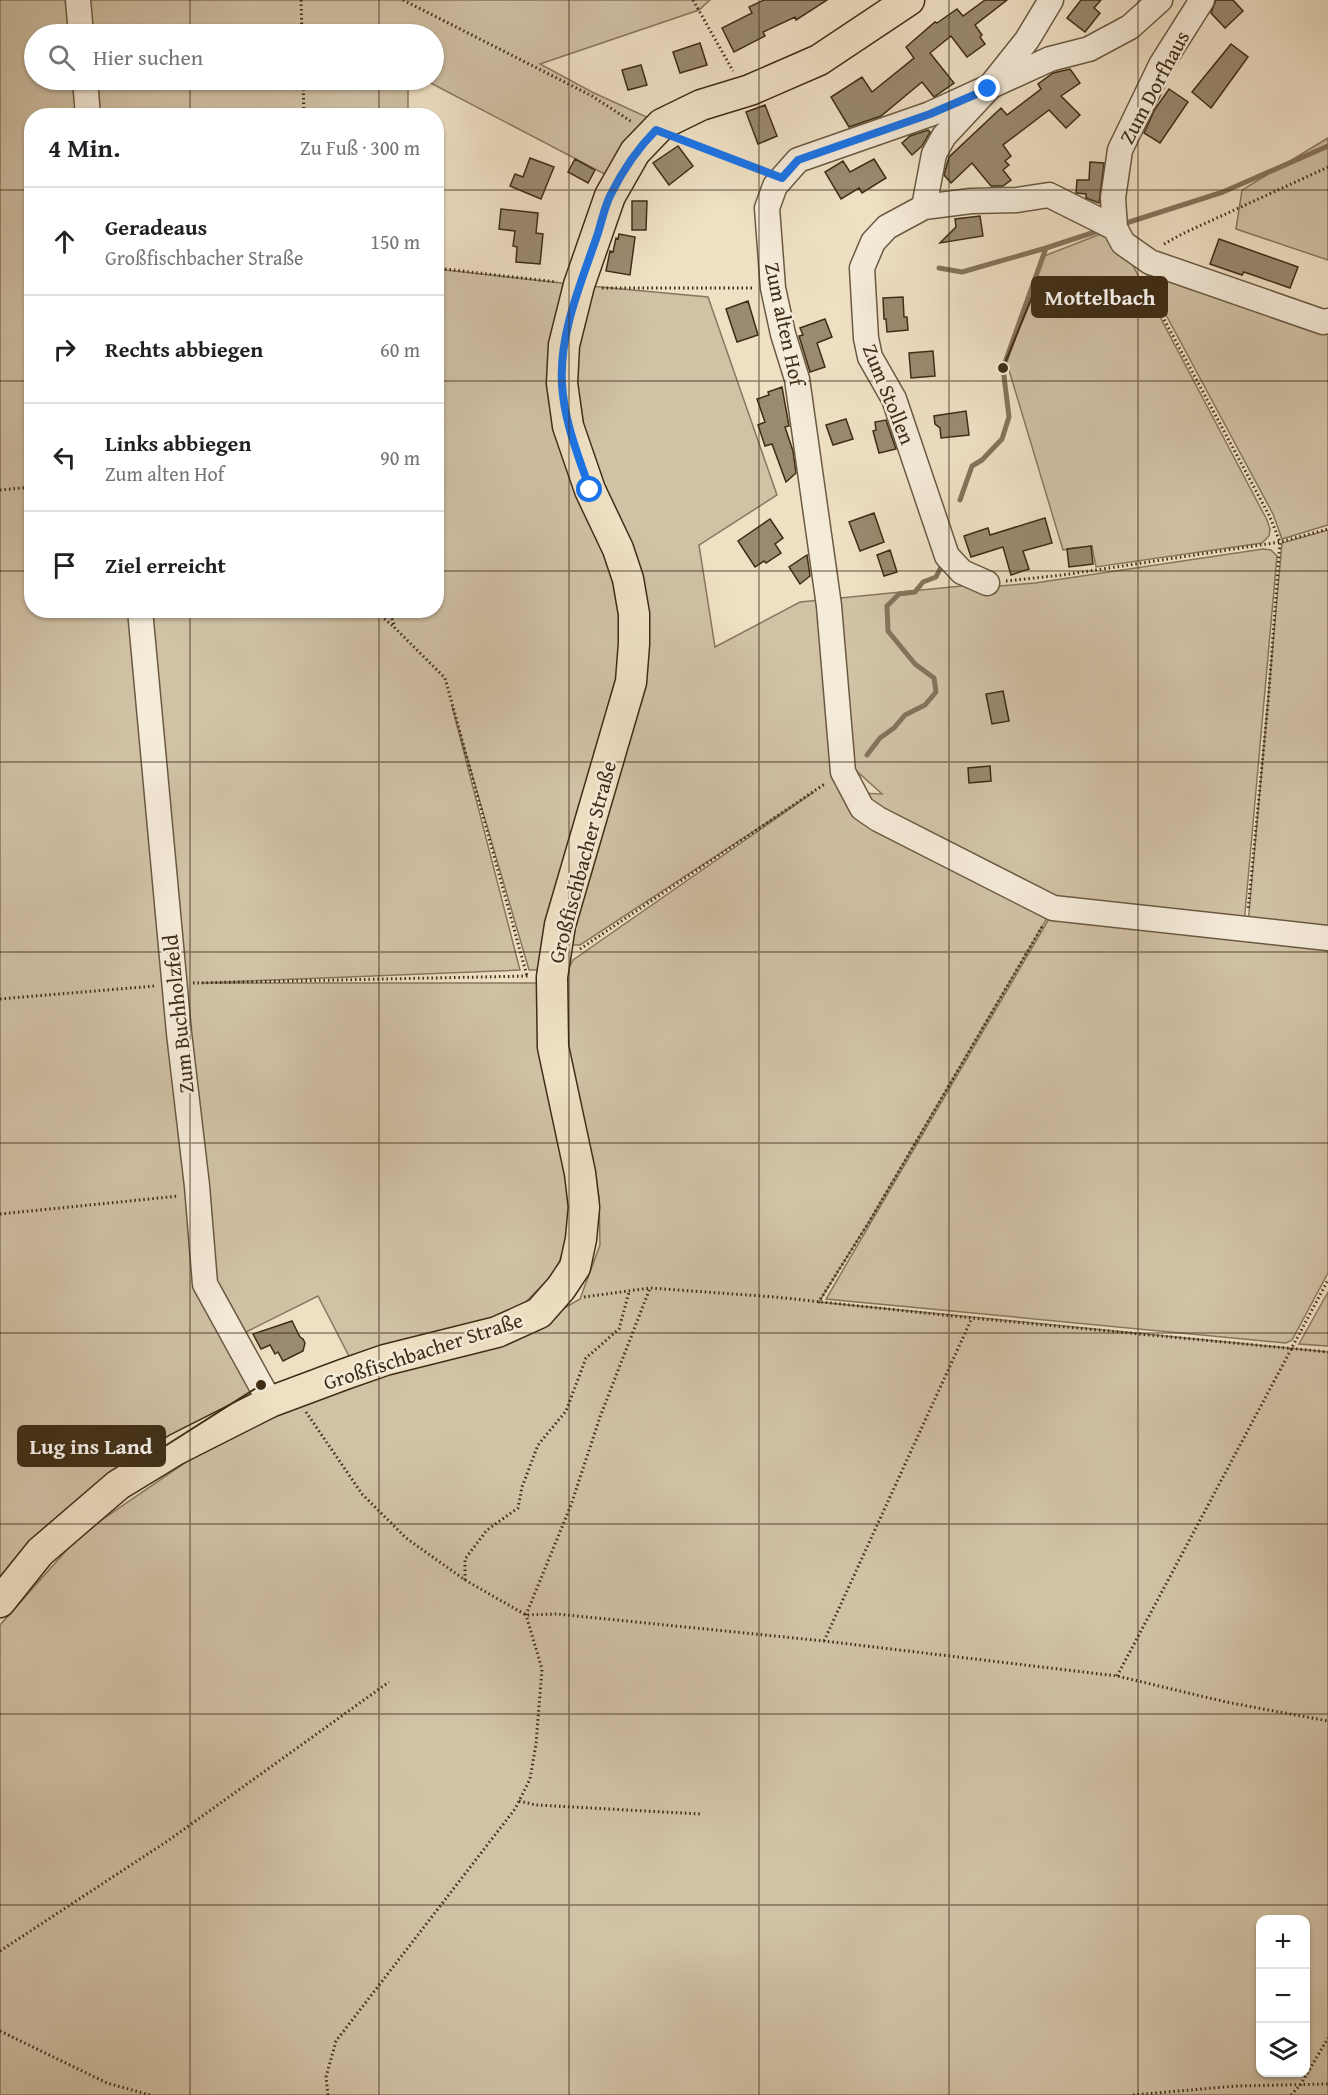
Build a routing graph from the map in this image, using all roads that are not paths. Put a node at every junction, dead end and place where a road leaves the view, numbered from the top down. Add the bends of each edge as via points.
1 (78, 0) edge
2 (909, 0) edge
3 (1051, 0) edge
4 (1160, 0) edge
5 (1202, 0) edge
6 (80, 24) edge
7 (988, 89) junction
8 (86, 90) edge
9 (87, 108) edge
10 (924, 207) junction
11 (1116, 228) junction
12 (1328, 321) edge
13 (987, 583) road end
14 (141, 618) edge
15 (1328, 938) edge
16 (281, 1398) junction
17 (0, 1602) edge

1 - 6 street
2 - 16 main road, Großfischbacher Straße via 819,60 662,124 635,152 610,195 579,285 564,345 562,383 568,426 628,579 634,644 630,682 560,925 552,977 553,1047 584,1207 575,1267 539,1313 497,1332 385,1360
3 - 7 street via 1027,40
4 - 7 street, Zum alten Hof via 1130,27 1089,49 1050,59
5 - 11 street, Zum Dorfhaus via 1161,65 1120,150 1113,198
7 - 10 street via 944,136 934,154
7 - 15 street, Zum alten Hof via 930,114 798,160 775,186 767,208 773,288 797,379 829,606 843,772 862,808 878,819 1053,908
8 - 9 street
10 - 11 street, Zum Stollen via 1049,195
10 - 13 street, Zum Stollen via 887,227 873,242 862,268 866,338 870,357 894,399 947,556 962,572
11 - 12 street via 1123,243 1142,257 1179,273
14 - 16 street, Zum Buchholzfeld via 205,1284
16 - 17 main road, Großfischbacher Straße via 177,1449 118,1485 40,1552

